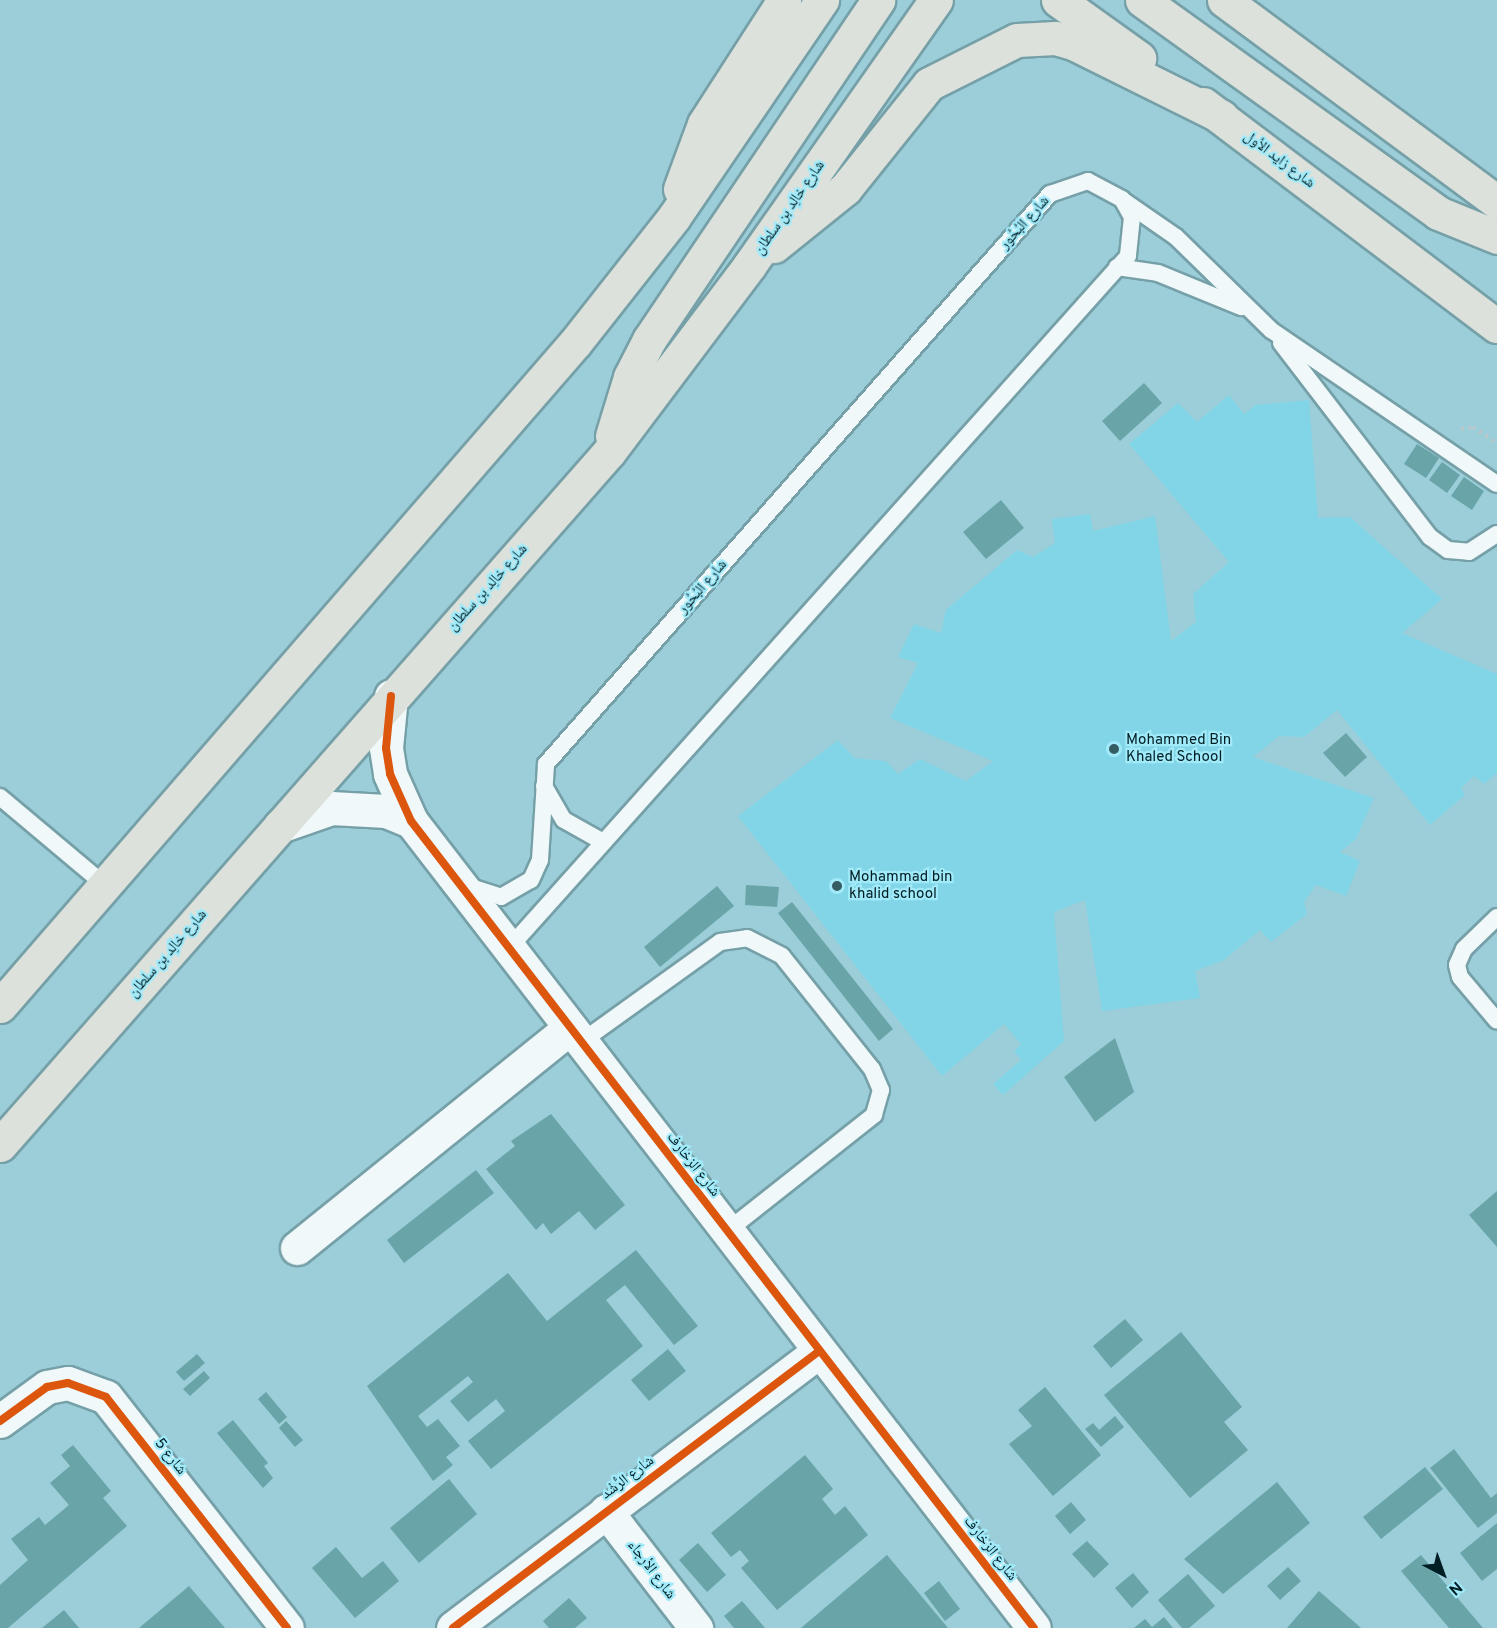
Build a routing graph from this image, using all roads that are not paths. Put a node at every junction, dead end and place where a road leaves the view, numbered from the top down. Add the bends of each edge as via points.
1 (784, 0) edge
2 (822, 0) edge
3 (878, 0) edge
4 (936, 0) edge
5 (1058, 0) edge
6 (1142, 0) edge
7 (1224, 0) edge
8 (1247, 0) edge
9 (1273, 36) junction
10 (1222, 117) junction
11 (1122, 199) junction
12 (1497, 202) edge
13 (674, 218) junction
14 (1497, 237) edge
15 (749, 266) junction
16 (1117, 267) junction
17 (1245, 309) junction
18 (1497, 326) edge
19 (1271, 330) junction
20 (609, 452) junction
21 (1497, 484) edge
22 (1497, 534) edge
23 (391, 696) junction
24 (542, 783) junction
25 (0, 797) edge
26 (411, 821) junction
27 (280, 826) junction
28 (603, 842) junction
29 (455, 878) junction
30 (106, 886) junction
31 (1497, 917) edge
32 (509, 948) junction
33 (0, 1006) edge
34 (1497, 1021) edge
35 (576, 1035) junction
36 (0, 1145) edge
37 (727, 1231) junction
38 (297, 1248) dead end
39 (819, 1351) junction
40 (0, 1421) edge
41 (606, 1511) junction
42 (287, 1628) edge
43 (453, 1628) edge
44 (696, 1628) edge
45 (1034, 1628) edge

1 - 13 main road via 704,124
2 - 13 main road
3 - 20 main road via 649,340 617,411
4 - 15 main road, شارع خالِد بن سلطان
5 - 10 main road, شارع زايد الأول
6 - 14 main road via 1438,213
7 - 9 main road
8 - 9 main road
9 - 12 main road
10 - 15 main road via 1073,43 1055,38 1017,40 929,84 845,189
10 - 18 main road, شارع زايد الأول
11 - 16 lane via 1132,217 1133,237
11 - 17 lane, شارع البُحُور via 1200,259
11 - 24 lane, شارع البُحُور via 1088,181 1050,194 546,764
13 - 30 main road via 430,514
15 - 20 main road, شارع خالِد بن سلطان
16 - 17 lane via 1158,273
16 - 28 lane
17 - 19 lane
19 - 21 lane
19 - 22 lane via 1430,537 1448,550 1469,552
20 - 23 main road, شارع خالِد بن سلطان
23 - 26 street, شارع الزخارف via 386,748 390,774
23 - 27 main road, شارع خالِد بن سلطان
24 - 28 lane via 564,820
24 - 29 lane, شارع البُحُور via 540,860 531,880 513,893 489,896
25 - 30 lane
26 - 27 street via 386,812 331,808
26 - 29 street, شارع الزخارف
27 - 36 main road, شارع خالِد بن سلطان
28 - 32 lane
29 - 32 street, شارع الزخارف
30 - 33 main road
31 - 34 lane via 1464,949 1457,965 1460,977
32 - 35 street, شارع الزخارف
35 - 37 street, شارع الزخارف
35 - 37 lane via 708,950 747,938 782,956 872,1068 881,1090 874,1115
35 - 38 street
37 - 39 street, شارع الزخارف
39 - 41 street, شارع الرُّشْد
39 - 45 street, شارع الزخارف
40 - 42 street, شارع 5 via 47,1388 68,1383 106,1397
41 - 43 street, شارع الرُّشْد
41 - 44 street, شارع الأرجاء

